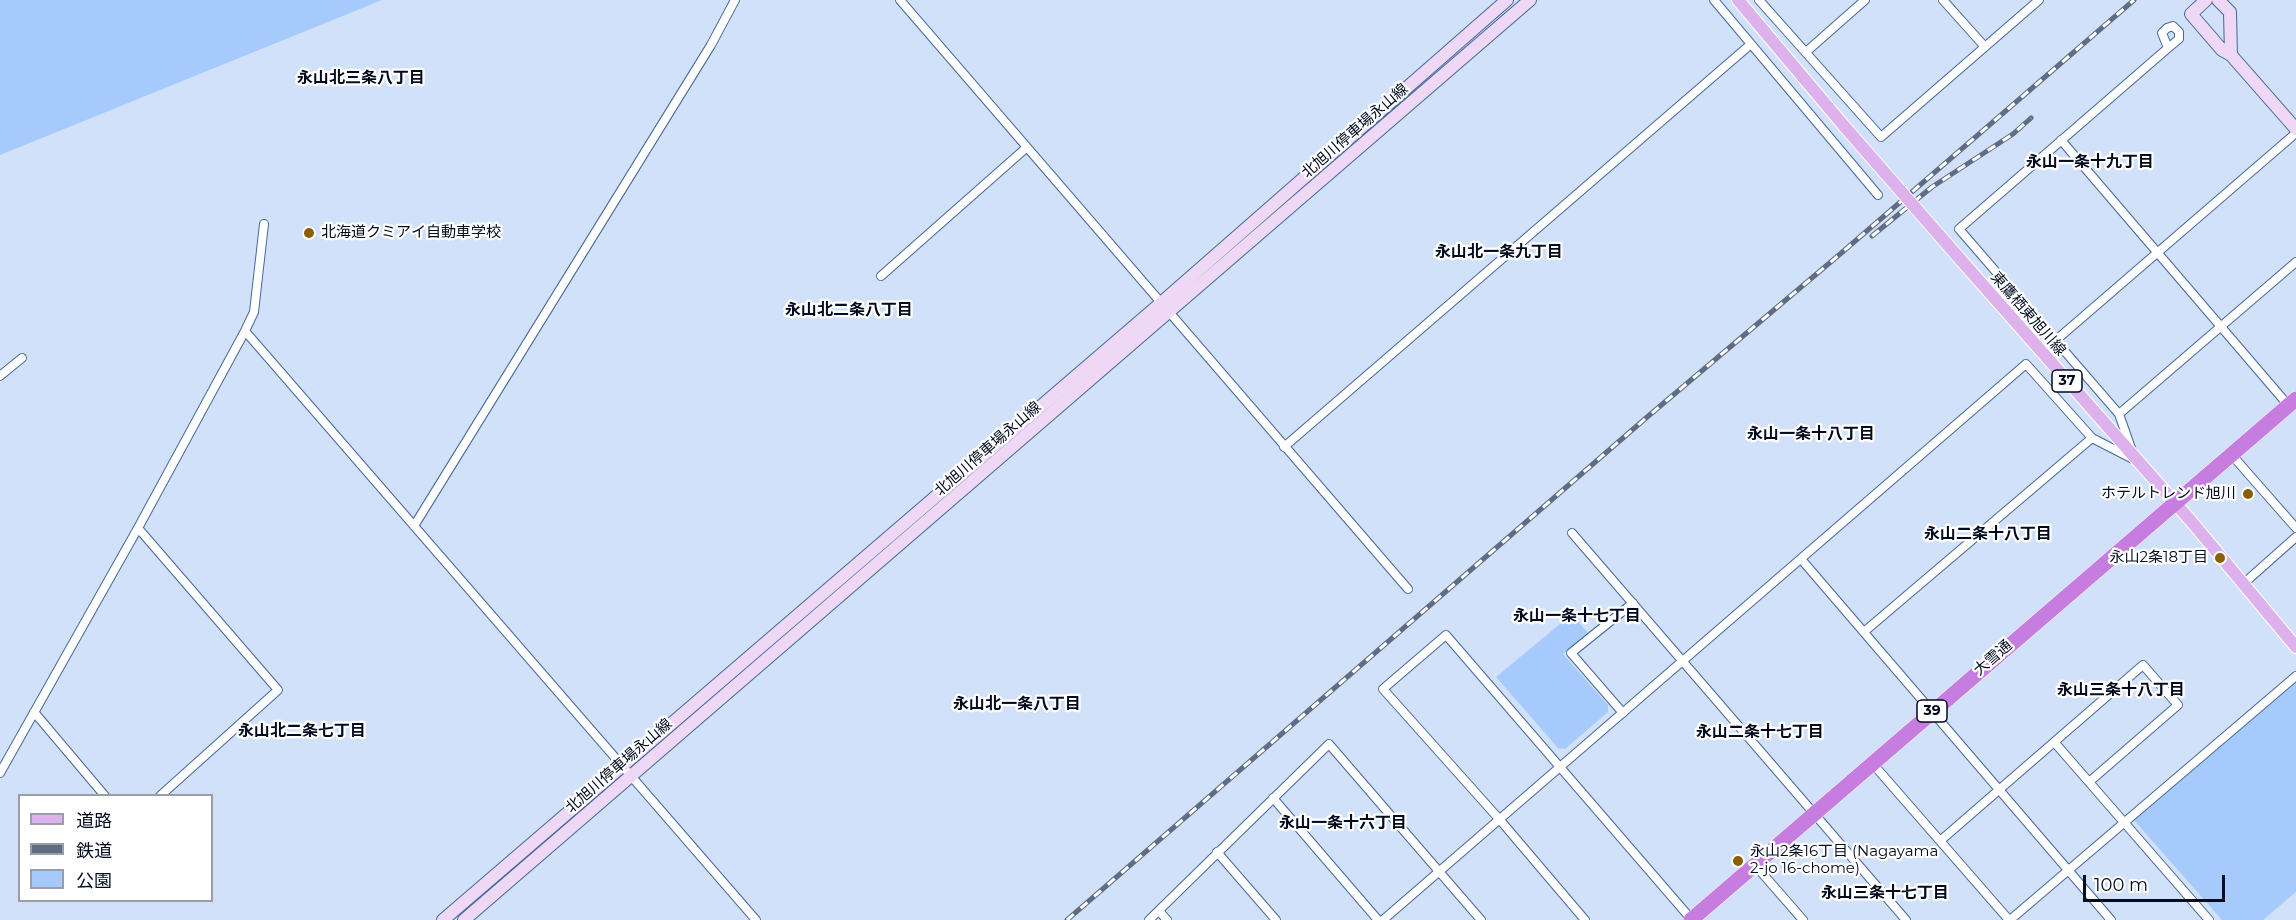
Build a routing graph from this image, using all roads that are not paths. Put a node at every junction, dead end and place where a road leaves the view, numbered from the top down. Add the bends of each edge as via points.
1 (735, 0) edge
2 (900, 0) edge
3 (1507, 0) edge
4 (1714, 0) edge
5 (1738, 0) edge
6 (1759, 0) edge
7 (1865, 0) edge
8 (1943, 0) edge
9 (2039, 0) edge
10 (2206, 0) edge
11 (2218, 0) edge
12 (1527, 1) edge
13 (1750, 44) junction
14 (1984, 47) junction
15 (2168, 48) dead end
16 (1806, 52) junction
17 (2230, 55) junction
18 (2296, 131) edge
19 (2061, 140) junction
20 (1026, 148) junction
21 (1878, 195) dead end
22 (264, 224) dead end
23 (2158, 252) junction
24 (2294, 267) edge
25 (881, 276) dead end
26 (1164, 308) junction
27 (2221, 326) junction
28 (245, 331) junction
29 (2055, 341) junction
30 (22, 358) dead end
31 (0, 376) edge
32 (2292, 402) edge
33 (2119, 414) junction
34 (2092, 438) junction
35 (1284, 447) junction
36 (2231, 454) junction
37 (2135, 459) junction
38 (2174, 503) junction
39 (414, 526) junction
40 (138, 528) junction
41 (2296, 528) edge
42 (1572, 533) dead end
43 (2296, 537) edge
44 (1801, 559) junction
45 (2242, 585) junction
46 (1408, 589) dead end
47 (1633, 603) junction
48 (1865, 631) junction
49 (2296, 647) edge
50 (1683, 661) junction
51 (2296, 676) edge
52 (1932, 711) junction
53 (34, 712) junction
54 (1623, 713) junction
55 (2055, 743) junction
56 (1873, 764) junction
57 (623, 765) junction
58 (1561, 768) junction
59 (0, 773) edge
60 (631, 776) junction
61 (2089, 782) junction
62 (1999, 791) junction
63 (104, 794) edge
64 (161, 794) edge
65 (1272, 798) junction
66 (1814, 814) junction
67 (1500, 820) junction
68 (2123, 822) junction
69 (1940, 841) junction
70 (1217, 852) junction
71 (1755, 865) junction
72 (2067, 869) junction
73 (1440, 872) junction
74 (1159, 911) junction
75 (443, 920) edge
76 (464, 920) edge
77 (756, 920) edge
78 (1149, 920) edge
79 (1167, 920) edge
80 (1276, 920) edge
81 (1378, 920) edge
82 (1383, 920) edge
83 (1481, 920) edge
84 (1585, 920) edge
85 (1692, 920) edge
86 (1803, 920) edge
87 (1906, 920) edge
88 (2009, 920) edge
89 (2111, 920) edge
90 (2209, 920) edge

1 - 39 street
2 - 20 street
3 - 26 main road, 北旭川停車場永山線
4 - 13 street
5 - 37 main road, 東鷹栖東旭川線 / 37, bridge
6 - 16 street
7 - 16 street
8 - 14 street
9 - 14 street
10 - 17 main road via 2190,14
11 - 17 main road via 2230,12
12 - 26 main road, 北旭川停車場永山線
13 - 21 street
13 - 35 street
14 - 16 street via 1881,137
15 - 19 street
17 - 18 main road
18 - 23 street
19 - 23 street
19 - 29 street via 1959,228
20 - 25 street
20 - 26 street
22 - 28 street via 254,312
23 - 27 street
23 - 29 street
24 - 27 street
26 - 35 street
26 - 57 main road, 北旭川停車場永山線
26 - 60 main road, 北旭川停車場永山線
27 - 32 street
27 - 33 street
28 - 39 street
28 - 40 street
29 - 33 street
30 - 31 street
32 - 36 highway, 大雪通 / 39
33 - 37 street
34 - 37 street
34 - 44 street via 2025,364
34 - 48 street
35 - 46 street
36 - 38 highway, 大雪通 / 39
36 - 41 street
37 - 38 main road, 東鷹栖東旭川線 / 37
38 - 45 main road, 東鷹栖東旭川線 / 37
38 - 52 highway, 大雪通 / 39
39 - 57 street
40 - 53 street
40 - 64 street via 278,690
42 - 47 street
43 - 45 street
44 - 48 street
44 - 50 street
45 - 49 main road, 東鷹栖東旭川線 / 37
47 - 50 street
47 - 54 street via 1571,653
48 - 52 street
50 - 54 street
50 - 66 street
51 - 68 street
52 - 56 highway, 大雪通 / 39
52 - 62 street
53 - 59 street
53 - 63 street
54 - 58 street
55 - 61 street
55 - 61 street via 2143,666 2178,705
55 - 62 street
56 - 66 highway, 大雪通 / 39
56 - 69 street
57 - 60 street
57 - 75 main road, 北旭川停車場永山線
58 - 67 street
58 - 67 street via 1446,635 1383,689
58 - 85 street
60 - 76 main road, 北旭川停車場永山線
60 - 77 street
61 - 68 street
62 - 69 street
62 - 72 street
65 - 70 street
65 - 73 street via 1329,744
65 - 81 street
66 - 71 highway, 大雪通 / 39
66 - 87 street
67 - 73 street
67 - 84 street
68 - 72 street
68 - 90 street
69 - 88 street
70 - 74 street
70 - 80 street
71 - 85 highway, 大雪通 / 39
71 - 86 street
72 - 88 street
72 - 89 street
73 - 82 street
73 - 83 street
74 - 78 street
74 - 79 street

